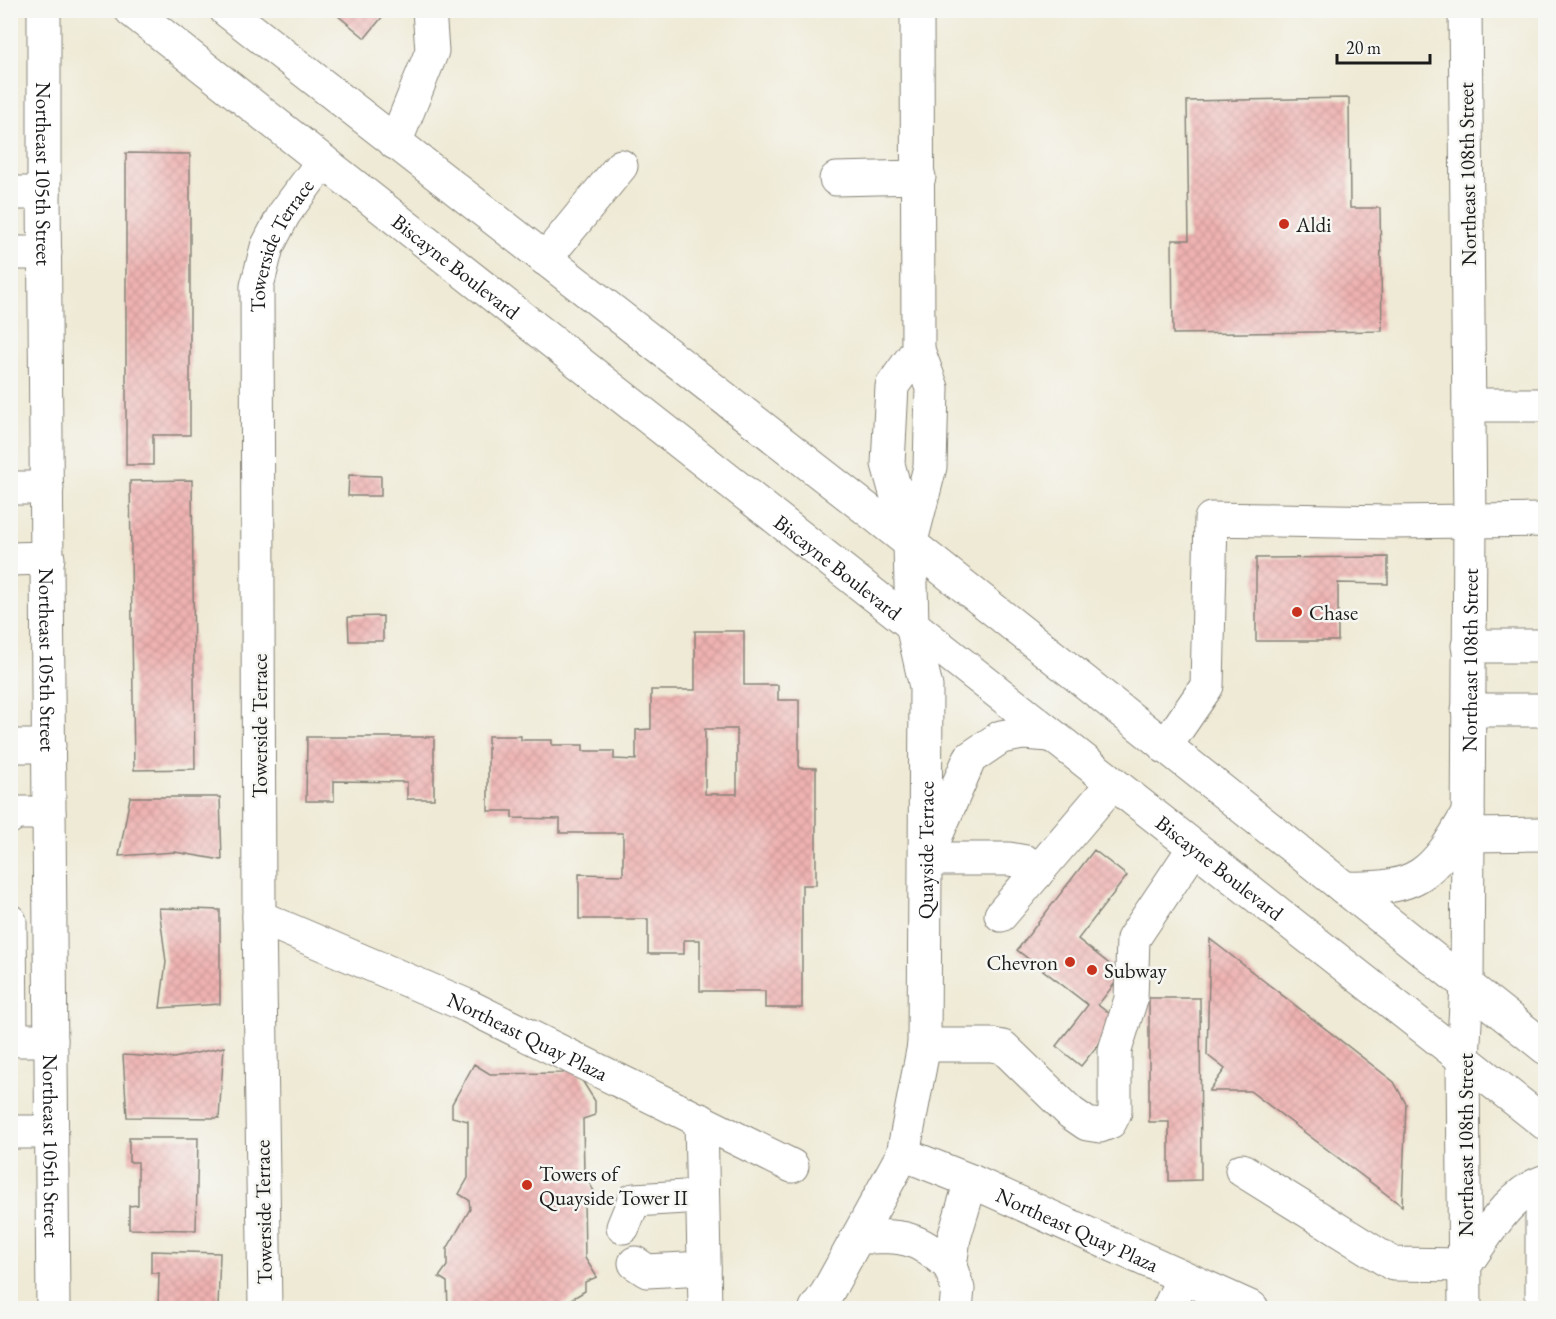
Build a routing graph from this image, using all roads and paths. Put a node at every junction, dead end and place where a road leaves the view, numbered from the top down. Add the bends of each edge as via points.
1 (44, 10) edge
2 (131, 10) edge
3 (226, 10) edge
4 (429, 10) edge
5 (917, 10) edge
6 (1466, 10) edge
7 (395, 143) junction
8 (322, 161) junction
9 (621, 166) dead end
10 (919, 177) junction
11 (836, 178) dead end
12 (44, 193) junction
13 (10, 194) edge
14 (45, 253) junction
15 (10, 254) edge
16 (545, 259) junction
17 (1469, 405) junction
18 (1545, 405) edge
19 (10, 488) edge
20 (47, 488) junction
21 (1545, 520) edge
22 (1470, 522) junction
23 (910, 545) junction
24 (48, 558) junction
25 (10, 559) edge
26 (912, 625) junction
27 (1468, 646) junction
28 (1545, 646) edge
29 (1468, 710) junction
30 (1545, 710) edge
31 (1050, 735) junction
32 (10, 746) edge
33 (49, 746) junction
34 (1165, 747) junction
35 (1112, 784) junction
36 (50, 813) junction
37 (10, 817) edge
38 (1468, 824) junction
39 (1545, 834) edge
40 (1194, 848) junction
41 (926, 858) junction
42 (1036, 874) junction
43 (1344, 888) junction
44 (1001, 915) dead end
45 (260, 917) junction
46 (10, 921) edge
47 (11, 944) edge
48 (50, 945) junction
49 (1467, 986) junction
50 (51, 1040) junction
51 (924, 1045) junction
52 (1545, 1048) edge
53 (1463, 1059) junction
54 (701, 1119) junction
55 (1545, 1124) edge
56 (10, 1132) edge
57 (51, 1132) junction
58 (903, 1154) junction
59 (792, 1166) dead end
60 (1242, 1170) dead end
61 (971, 1181) junction
62 (1545, 1181) edge
63 (702, 1196) junction
64 (1542, 1215) dead end
65 (623, 1227) dead end
66 (858, 1238) junction
67 (635, 1263) dead end
68 (1465, 1265) junction
69 (950, 1266) junction
70 (704, 1268) junction
71 (1183, 1278) junction
72 (825, 1303) edge
73 (53, 1308) edge
74 (265, 1308) edge
75 (705, 1308) edge
76 (956, 1308) edge
77 (1169, 1308) edge
78 (1252, 1308) edge
79 (1465, 1308) edge
80 (1542, 1308) edge

1 - 12 street, Northeast 105th Street
2 - 8 street, Biscayne Boulevard
3 - 7 street
4 - 7 street via 432,51
5 - 10 street
6 - 17 street, Northeast 108th Street
7 - 16 street
8 - 26 street, Biscayne Boulevard
8 - 45 street, Towerside Terrace via 284,214 267,247 257,286
9 - 16 street
10 - 11 street
10 - 23 street, Quayside Terrace via 918,350 932,388 930,468
12 - 13 street
12 - 14 street, Northeast 105th Street
14 - 15 street
14 - 20 street, Northeast 105th Street
16 - 23 street
17 - 18 street
17 - 22 street, Northeast 108th Street
19 - 20 street
20 - 24 street, Northeast 105th Street
21 - 22 street
22 - 27 street, Northeast 108th Street
22 - 34 street via 1211,519 1207,686
23 - 26 street, Quayside Terrace
23 - 34 street
24 - 25 street
24 - 33 street, Northeast 105th Street
26 - 31 street, Biscayne Boulevard
26 - 41 street, Quayside Terrace via 926,687
27 - 28 street
27 - 29 street, Northeast 108th Street
29 - 30 street
29 - 38 street, Northeast 108th Street
31 - 35 street, Biscayne Boulevard
31 - 41 street via 1023,733 1001,737 970,758
32 - 33 street
33 - 36 street, Northeast 105th Street
34 - 43 street
35 - 40 street, Biscayne Boulevard
35 - 42 street
36 - 37 street via 15,813
36 - 48 street, Northeast 105th Street
38 - 39 street
38 - 43 street via 1429,870 1405,883 1377,889
38 - 49 street, Northeast 108th Street
40 - 51 street via 1133,939 1131,999 1115,1050 1115,1112 1110,1122 1100,1126 1087,1124 1071,1113 1003,1047
40 - 53 street, Biscayne Boulevard
41 - 42 street via 1009,859 1026,862
41 - 51 street, Quayside Terrace
42 - 44 street
43 - 49 street
45 - 54 street, Northeast Quay Plaza via 468,1006
45 - 74 street, Towerside Terrace
46 - 47 street
47 - 48 street
47 - 50 street via 11,1032 19,1040
48 - 50 street, Northeast 105th Street
49 - 52 street
49 - 53 street, Northeast 108th Street
50 - 57 street, Northeast 105th Street
51 - 58 street, Quayside Terrace
53 - 55 street, Biscayne Boulevard
53 - 68 street, Northeast 108th Street
54 - 59 street, Northeast Quay Plaza
54 - 63 street
56 - 57 street
57 - 73 street, Northeast 105th Street
58 - 61 street, Northeast Quay Plaza
58 - 66 street, Quayside Terrace
60 - 68 street via 1393,1264
61 - 69 street
61 - 71 street, Northeast Quay Plaza
62 - 68 street via 1508,1205
63 - 65 street via 634,1200
63 - 70 street
64 - 80 street
66 - 69 street via 896,1236 912,1240
66 - 72 street, Quayside Terrace
67 - 70 street via 647,1271
68 - 79 street, Northeast 108th Street
69 - 76 street via 957,1289
70 - 75 street
71 - 77 street
71 - 78 street, Northeast Quay Plaza

